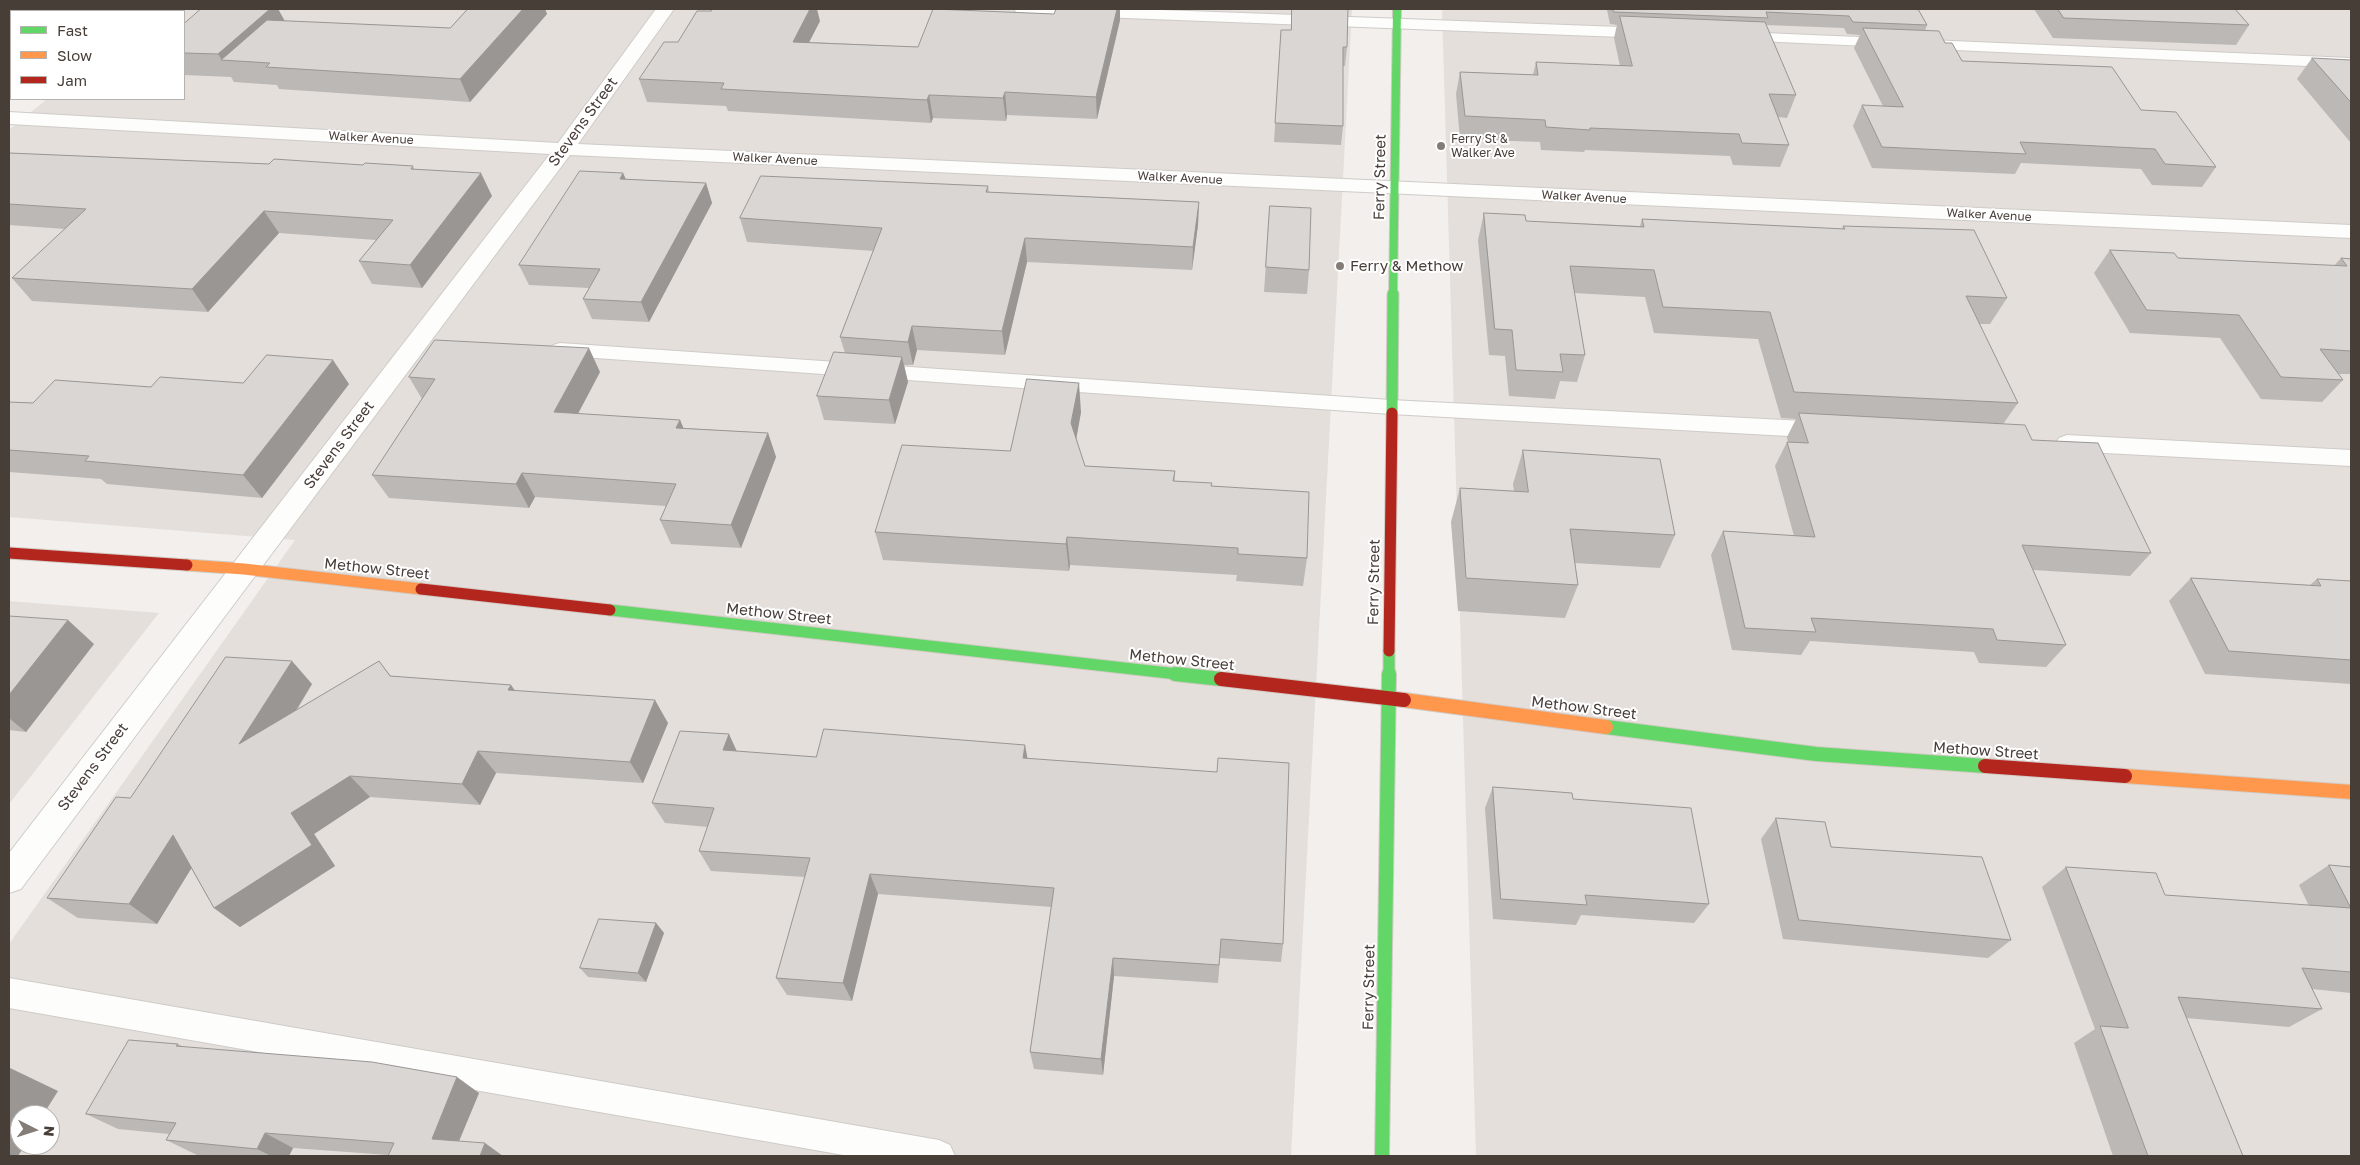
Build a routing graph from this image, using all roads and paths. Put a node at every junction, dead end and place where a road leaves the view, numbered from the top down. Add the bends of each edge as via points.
1 (665, 9) edge
2 (1021, 9) edge
3 (1397, 17) edge
4 (1663, 34) edge
5 (1722, 36) edge
6 (2351, 63) edge
7 (9, 118) edge
8 (564, 149) junction
9 (1396, 188) junction
10 (2351, 232) edge
11 (538, 348) edge
12 (1391, 407) junction
13 (1847, 431) edge
14 (2044, 442) edge
15 (2351, 458) edge
16 (9, 553) edge
17 (244, 569) junction
18 (1387, 698) junction
19 (2351, 792) edge
20 (9, 878) edge
21 (9, 992) edge
22 (939, 1156) edge
23 (1382, 1156) edge

1 - 8 street, Stevens Street
2 - 3 lane
3 - 4 lane
3 - 9 street, Ferry Street
5 - 6 lane
7 - 8 street, Walker Avenue
8 - 9 street, Walker Avenue
8 - 17 street, Stevens Street via 428,341
9 - 10 street, Walker Avenue
9 - 12 street, Ferry Street
11 - 12 lane
12 - 13 lane
12 - 18 street, Ferry Street
14 - 15 lane
16 - 17 street, Methow Street
17 - 18 street, Methow Street
17 - 20 street, Stevens Street
18 - 19 street, Methow Street via 1816,754
18 - 23 street, Ferry Street
21 - 22 lane

